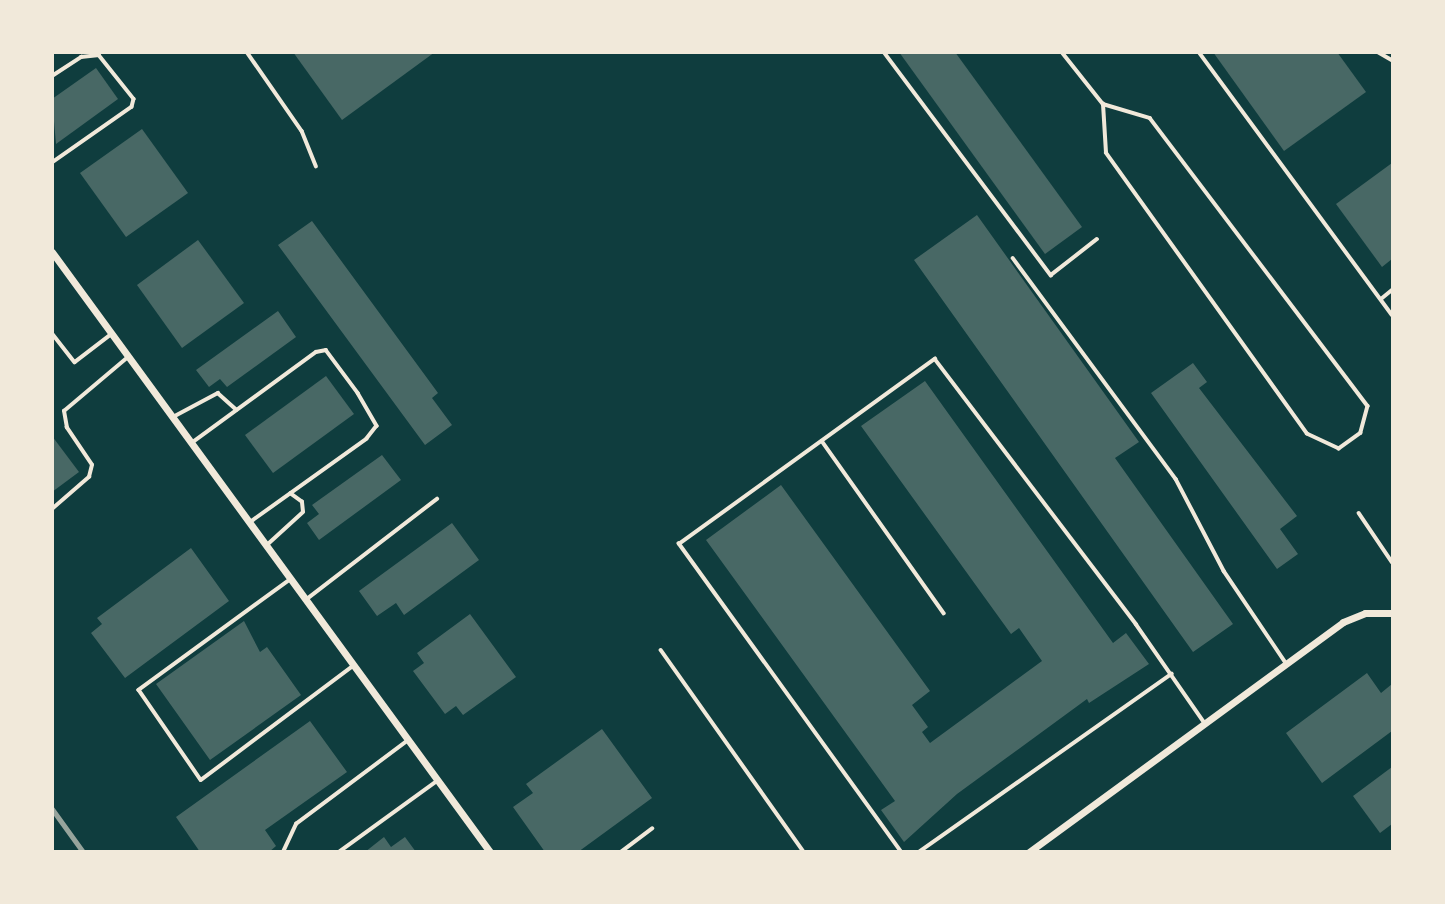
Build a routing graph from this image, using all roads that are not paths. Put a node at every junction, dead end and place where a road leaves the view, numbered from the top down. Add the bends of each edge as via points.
1 (247, 52) edge
2 (884, 52) edge
3 (1062, 52) edge
4 (1199, 52) edge
5 (1378, 52) edge
6 (1392, 60) edge
7 (52, 76) edge
8 (1103, 104) junction
9 (52, 163) edge
10 (316, 166) dead end
11 (1097, 239) dead end
12 (52, 252) edge
13 (1013, 258) dead end
14 (1392, 290) edge
15 (1381, 299) junction
16 (1392, 315) edge
17 (52, 333) edge
18 (112, 334) junction
19 (128, 357) junction
20 (237, 410) junction
21 (172, 417) junction
22 (822, 441) junction
23 (192, 444) junction
24 (291, 494) junction
25 (437, 499) dead end
26 (52, 509) edge
27 (1359, 513) dead end
28 (250, 523) junction
29 (266, 546) junction
30 (1392, 562) edge
31 (290, 580) junction
32 (306, 600) junction
33 (1391, 611) edge
34 (944, 612) dead end
35 (660, 650) dead end
36 (1286, 663) junction
37 (353, 666) junction
38 (1171, 674) junction
39 (1205, 723) junction
40 (408, 740) junction
41 (439, 780) junction
42 (652, 829) dead end
43 (283, 852) edge
44 (339, 852) edge
45 (489, 852) edge
46 (621, 852) edge
47 (804, 852) edge
48 (901, 852) edge
49 (919, 852) edge
50 (1028, 852) edge

1 - 10 lane via 302,131
2 - 11 lane via 1051,275
3 - 8 lane
4 - 15 lane
5 - 6 lane
7 - 9 lane via 81,57 99,55 134,99 132,107
8 - 8 lane via 1150,118 1368,406 1361,433 1339,449 1307,435 1106,153
12 - 18 street
13 - 36 lane via 1176,479 1224,571
14 - 15 lane
15 - 16 lane
17 - 18 lane via 75,362
18 - 19 street
19 - 21 street
19 - 26 lane via 64,411 68,428 92,465 89,477
20 - 21 lane via 218,393
20 - 23 lane
20 - 24 lane via 316,352 326,350 358,393 376,426 367,439
21 - 23 street
22 - 34 lane
22 - 38 lane via 935,359
22 - 48 lane via 679,544
23 - 28 street
24 - 28 lane
24 - 29 lane via 302,502 303,512
25 - 32 lane
27 - 30 lane
28 - 29 street
29 - 31 street
31 - 32 street
31 - 37 lane via 139,690 201,779
32 - 37 street
33 - 36 street via 1365,613 1343,622
35 - 47 lane
36 - 39 street
37 - 40 street
38 - 39 lane
38 - 49 lane
39 - 50 street
40 - 41 street
40 - 43 lane via 296,824
41 - 44 lane
41 - 45 street
42 - 46 lane

